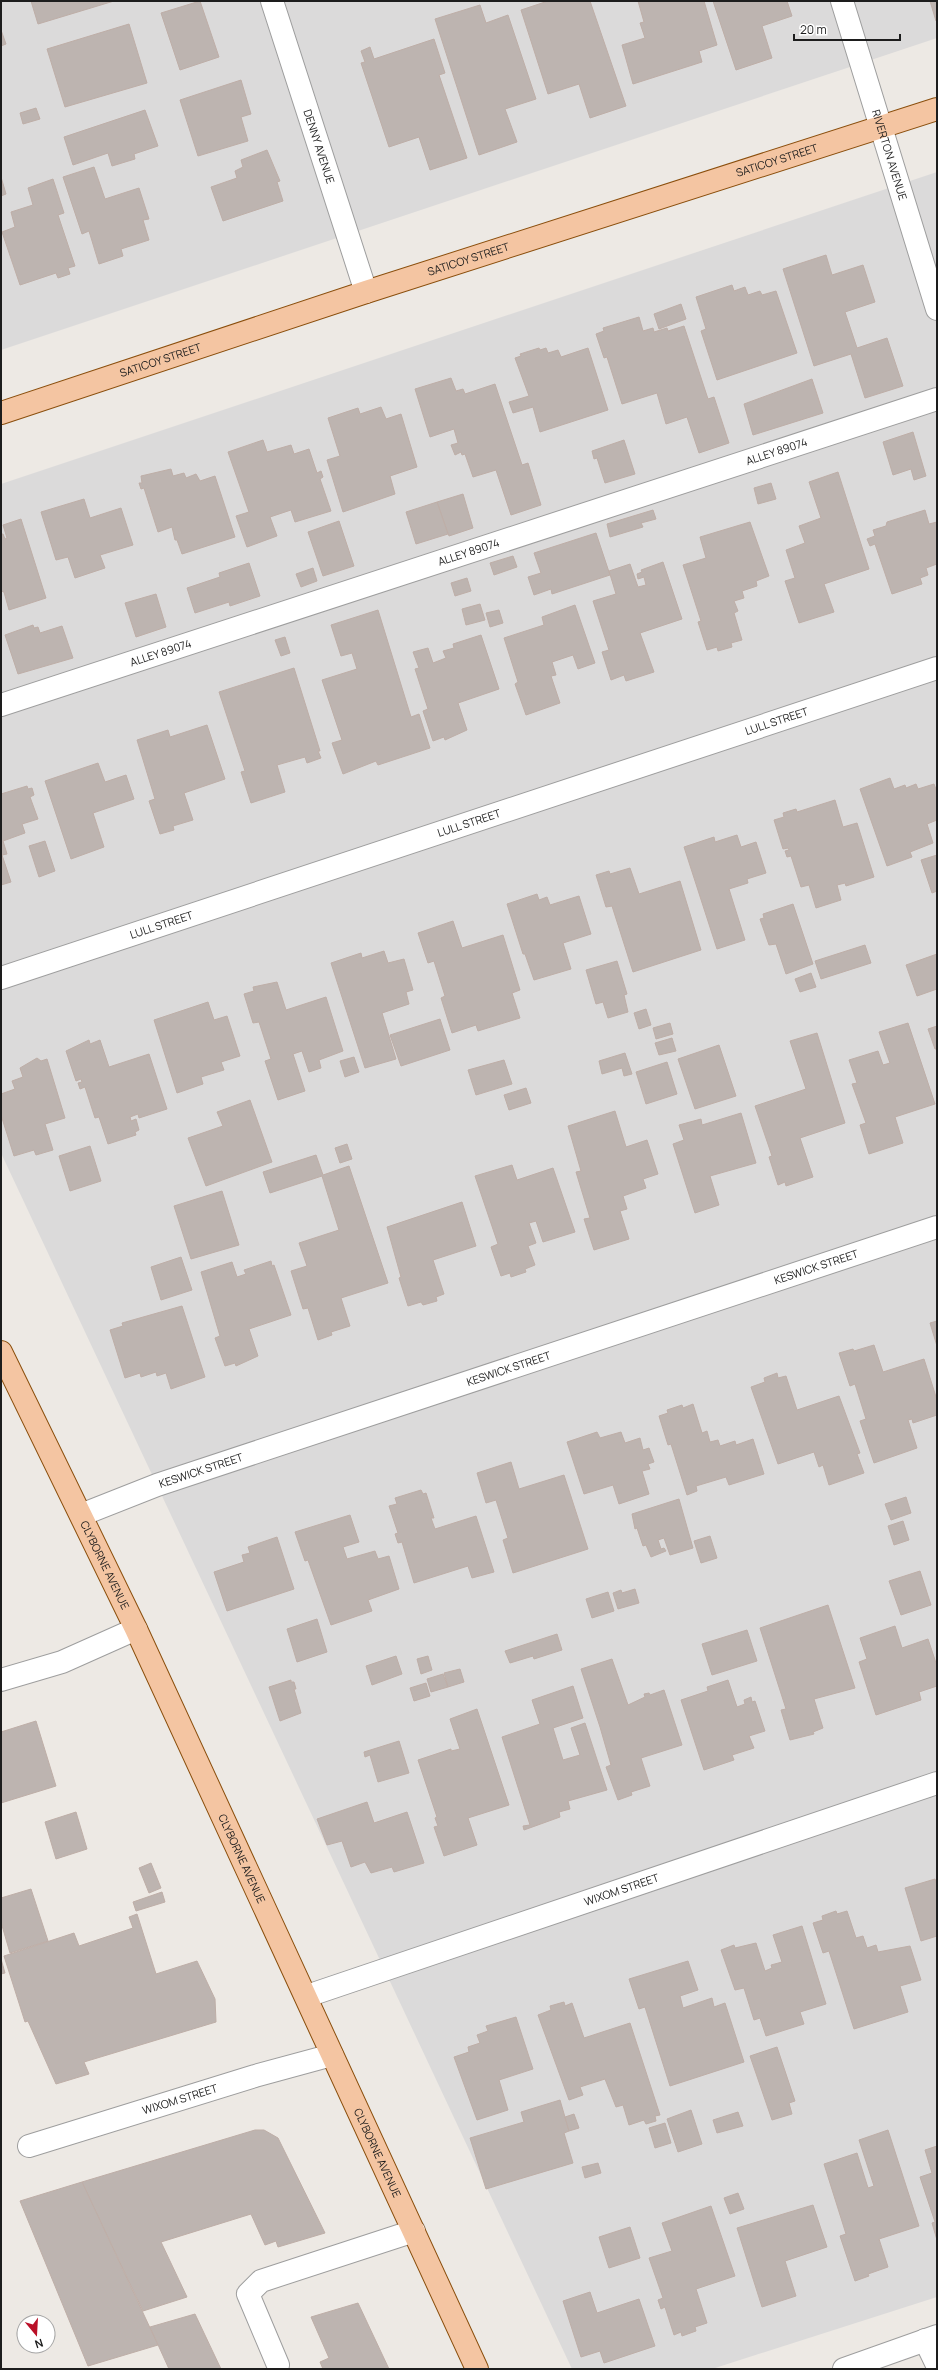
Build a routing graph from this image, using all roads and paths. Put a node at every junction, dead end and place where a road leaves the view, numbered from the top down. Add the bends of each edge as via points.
1 (272, 1) edge
2 (842, 1) edge
3 (937, 109) edge
4 (882, 128) junction
5 (366, 292) junction
6 (937, 309) edge
7 (937, 399) edge
8 (1, 413) edge
9 (937, 668) edge
10 (1, 705) edge
11 (1, 978) edge
12 (937, 1227) edge
13 (1, 1352) edge
14 (81, 1515) junction
15 (136, 1629) junction
16 (1, 1680) edge
17 (937, 1783) edge
18 (306, 1996) junction
19 (332, 2056) junction
20 (29, 2146) dead end
21 (414, 2231) junction
22 (931, 2338) edge
23 (278, 2365) dead end
24 (937, 2365) edge
25 (477, 2369) edge
26 (844, 2369) edge

1 - 5 street, DENNY AVENUE
2 - 4 street, RIVERTON AVENUE
3 - 4 main road, SATICOY STREET
4 - 5 main road, SATICOY STREET
4 - 6 street, RIVERTON AVENUE
5 - 8 main road, SATICOY STREET
7 - 10 street, ALLEY 89074
9 - 11 street, LULL STREET
12 - 14 street, KESWICK STREET via 157,1485
13 - 14 main road, CLYBORNE AVENUE
14 - 15 main road, CLYBORNE AVENUE
15 - 16 street via 62,1662
15 - 18 main road, CLYBORNE AVENUE
17 - 18 street, WIXOM STREET
18 - 19 main road, CLYBORNE AVENUE
19 - 20 street, WIXOM STREET via 255,2076
19 - 21 main road, CLYBORNE AVENUE
21 - 23 street via 261,2281 248,2294
21 - 25 main road, CLYBORNE AVENUE
22 - 24 street
22 - 26 street

